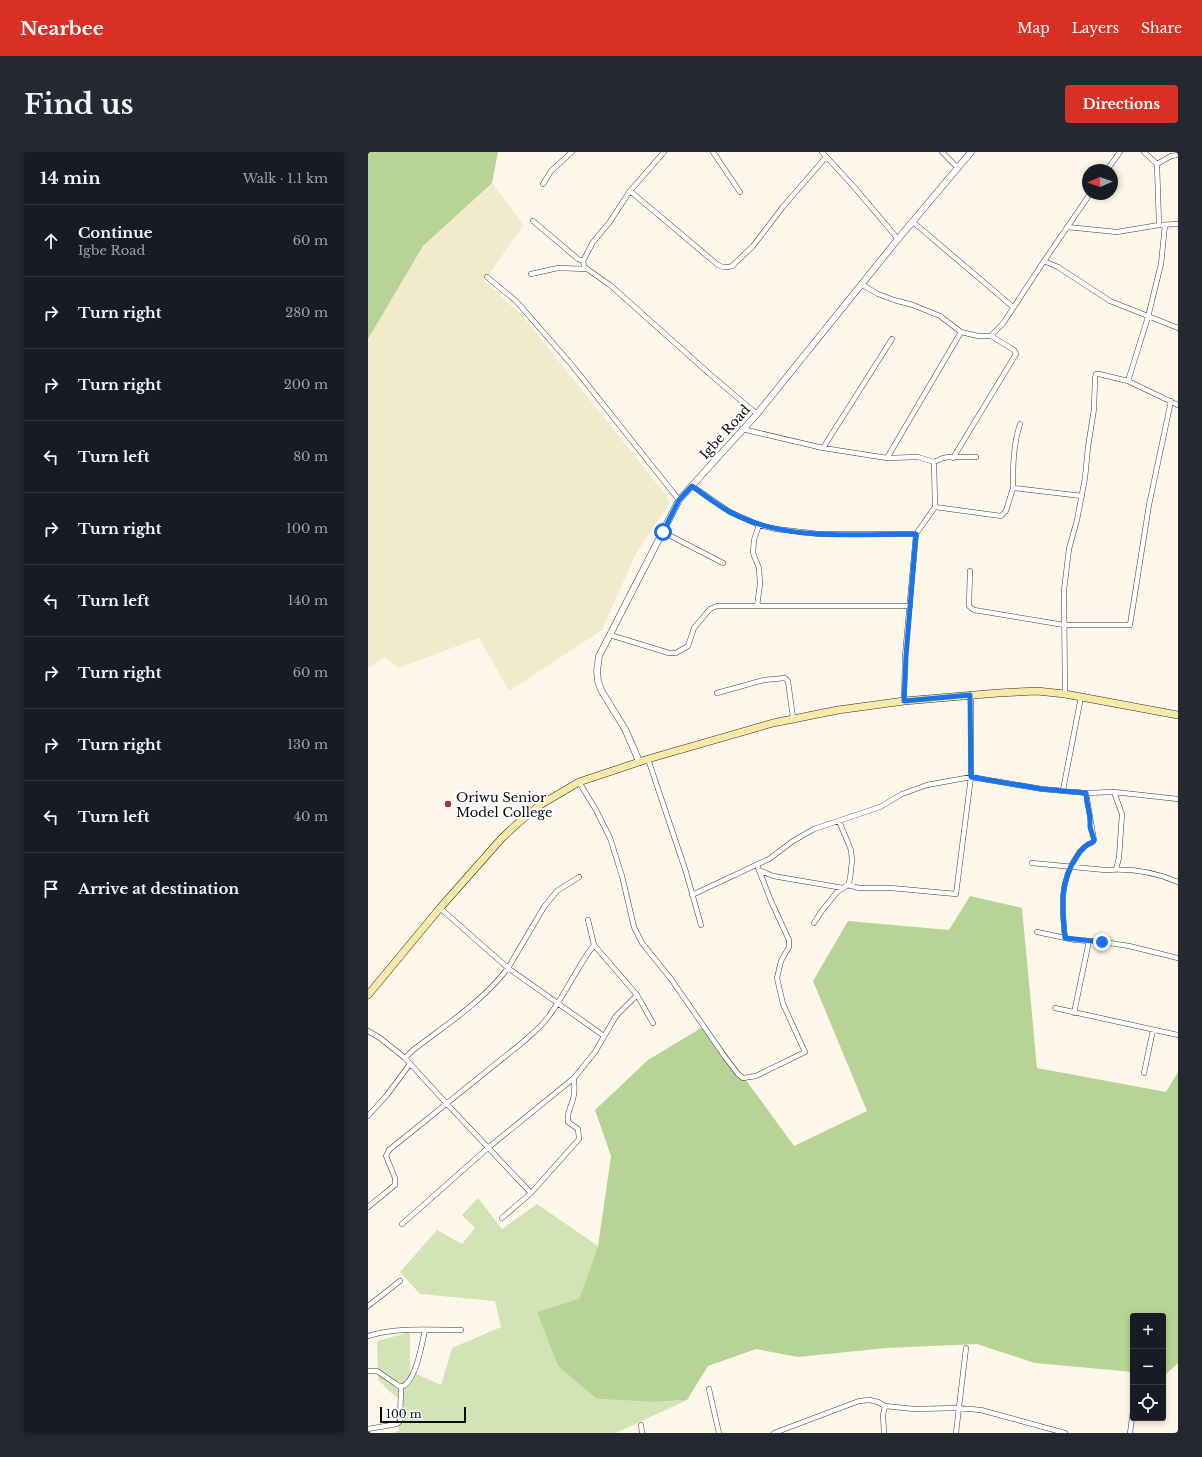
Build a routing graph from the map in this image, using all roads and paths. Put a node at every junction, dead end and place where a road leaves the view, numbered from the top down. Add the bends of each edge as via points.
1 (570, 152) edge
2 (664, 152) edge
3 (714, 152) edge
4 (822, 152) edge
5 (942, 152) edge
6 (970, 152) edge
7 (1120, 152) edge
8 (1144, 152) edge
9 (1178, 155) edge
10 (826, 157) junction
11 (1111, 164) edge
12 (1157, 164) junction
13 (958, 168) junction
14 (543, 184) dead end
15 (630, 191) junction
16 (740, 192) dead end
17 (1086, 200) edge
18 (533, 220) dead end
19 (913, 222) junction
20 (1178, 224) edge
21 (1159, 225) junction
22 (1165, 225) junction
23 (1067, 227) junction
24 (898, 239) junction
25 (1044, 261) junction
26 (583, 262) junction
27 (587, 269) junction
28 (531, 274) dead end
29 (487, 277) dead end
30 (861, 284) junction
31 (1013, 307) junction
32 (1148, 317) junction
33 (1178, 328) edge
34 (961, 332) junction
35 (991, 336) junction
36 (892, 339) dead end
37 (1128, 381) junction
38 (1171, 401) junction
39 (1178, 405) edge
40 (757, 414) junction
41 (1020, 424) dead end
42 (742, 429) junction
43 (823, 448) junction
44 (976, 457) dead end
45 (888, 458) junction
46 (953, 458) junction
47 (934, 462) junction
48 (692, 486) junction
49 (1013, 488) junction
50 (1082, 496) junction
51 (679, 500) junction
52 (935, 507) junction
53 (759, 525) junction
54 (663, 532) junction
55 (916, 534) junction
56 (723, 563) dead end
57 (970, 571) dead end
58 (758, 606) junction
59 (910, 606) junction
60 (1064, 625) junction
61 (610, 635) junction
62 (717, 693) dead end
63 (1065, 694) junction
64 (970, 695) junction
65 (1081, 697) junction
66 (904, 701) junction
67 (1178, 715) edge
68 (793, 718) junction
69 (648, 758) junction
70 (639, 762) junction
71 (971, 777) junction
72 (578, 782) junction
73 (1063, 790) junction
74 (1114, 792) junction
75 (1086, 793) junction
76 (1178, 799) edge
77 (839, 821) junction
78 (1032, 863) dead end
79 (757, 865) junction
80 (1069, 867) junction
81 (1116, 869) junction
82 (759, 870) junction
83 (579, 877) dead end
84 (1178, 882) edge
85 (846, 887) junction
86 (692, 895) junction
87 (440, 908) junction
88 (588, 920) dead end
89 (814, 923) dead end
90 (701, 925) dead end
91 (1037, 932) dead end
92 (1065, 938) junction
93 (1089, 941) junction
94 (594, 945) junction
95 (1178, 958) edge
96 (508, 968) junction
97 (368, 995) edge
98 (637, 995) junction
99 (558, 1002) junction
100 (1055, 1008) dead end
101 (1074, 1013) junction
102 (653, 1023) dead end
103 (1153, 1030) junction
104 (368, 1031) edge
105 (1178, 1035) edge
106 (604, 1036) junction
107 (405, 1058) junction
108 (410, 1064) junction
109 (1144, 1073) dead end
110 (574, 1078) junction
111 (446, 1103) junction
112 (368, 1116) edge
113 (489, 1147) junction
114 (531, 1192) junction
115 (368, 1207) edge
116 (502, 1218) dead end
117 (402, 1224) dead end
118 (400, 1281) dead end
119 (368, 1306) edge
120 (425, 1330) junction
121 (461, 1330) dead end
122 (368, 1336) edge
123 (966, 1348) dead end
124 (368, 1371) edge
125 (402, 1387) junction
126 (709, 1389) dead end
127 (885, 1406) junction
128 (958, 1408) junction
129 (1132, 1421) edge
130 (641, 1425) dead end
131 (368, 1429) edge
132 (642, 1433) edge
133 (719, 1433) edge
134 (774, 1433) edge
135 (884, 1433) edge
136 (956, 1433) edge
137 (1065, 1433) edge
138 (1130, 1433) edge

1 - 14 street via 551,171
2 - 15 street
3 - 16 street
4 - 10 street
5 - 13 street
6 - 13 street, Igbe Road
7 - 11 street
8 - 12 street
9 - 12 street
10 - 15 street via 753,246 728,268 718,265
10 - 24 street
12 - 21 street
13 - 19 street, Igbe Road
15 - 26 street via 593,242
17 - 23 street
18 - 26 street
19 - 24 street, Igbe Road
19 - 31 street
20 - 22 street
21 - 22 street
21 - 23 street via 1117,232
22 - 32 street via 1161,264
23 - 25 street
24 - 30 street, Igbe Road
25 - 31 street
25 - 32 street via 1058,267 1110,301
26 - 27 street
27 - 28 street via 558,268
27 - 40 street via 610,285
29 - 51 street via 516,301 561,353
30 - 34 street via 878,294 940,316
30 - 40 street, Igbe Road
31 - 35 street
32 - 33 street
32 - 37 street
34 - 35 street
34 - 45 street
35 - 46 street via 1014,350 1016,354
36 - 43 street
37 - 38 street
37 - 50 street via 1096,374 1094,409
38 - 39 street
38 - 60 street via 1130,624
40 - 42 street, Igbe Road
41 - 49 street via 1013,460
42 - 43 street
42 - 48 street, Igbe Road
43 - 45 street
44 - 46 street
45 - 47 street via 918,457
46 - 47 street via 943,458
47 - 52 street
48 - 51 street, Igbe Road
48 - 53 street via 730,512
49 - 50 street
49 - 52 street via 1006,511 1001,516
50 - 60 street via 1069,549 1064,590
51 - 54 street, Igbe Road
52 - 55 street
53 - 55 street via 819,534
53 - 58 street via 753,552 759,568
54 - 56 street
54 - 61 street, Igbe Road
55 - 59 street
57 - 60 street via 970,608
58 - 59 street
58 - 61 street via 721,606 710,609 694,628 688,646 676,653
59 - 66 street
60 - 63 street
61 - 70 street, Igbe Road via 599,656 598,681 625,729
62 - 68 street via 764,680 785,678 788,681
63 - 64 main road via 1038,691
63 - 65 main road
64 - 66 main road
64 - 71 street
65 - 67 main road
65 - 73 street
66 - 68 main road
68 - 69 main road
69 - 70 main road
69 - 86 street
70 - 72 main road
71 - 73 street
71 - 77 street via 915,788 880,807
71 - 85 street via 956,894
72 - 82 street via 610,838 634,927 642,944 671,979 725,1058 743,1078 756,1076 804,1052 783,1004 777,978 781,961 790,943
72 - 87 main road via 540,805 518,823
73 - 75 street
74 - 75 street
74 - 76 street
74 - 81 street via 1122,814
75 - 80 street via 1094,840 1084,846
77 - 79 street via 814,829
77 - 85 street via 851,850 852,861
78 - 80 street
79 - 82 street
79 - 86 street
80 - 81 street
80 - 92 street via 1063,888
81 - 84 street via 1148,872
82 - 85 street via 773,876
83 - 96 street via 557,891 544,907
85 - 89 street via 837,892
86 - 90 street
87 - 96 street
87 - 97 main road
88 - 94 street
91 - 92 street
92 - 93 street
93 - 95 street via 1129,946
93 - 101 street
94 - 98 street
94 - 99 street
96 - 99 street
96 - 107 street via 487,991
98 - 102 street
98 - 106 street via 616,1016
99 - 106 street
99 - 111 street via 531,1035
100 - 101 street
101 - 103 street
103 - 105 street
103 - 109 street
104 - 107 street
106 - 110 street
107 - 108 street
108 - 111 street
108 - 112 street
110 - 113 street
110 - 114 street via 573,1100 567,1117 568,1122 578,1129 579,1140
111 - 113 street
111 - 115 street via 389,1150 386,1156 395,1178 395,1185
113 - 114 street
113 - 117 street
114 - 116 street
118 - 119 street
120 - 121 street
120 - 122 street via 381,1332
120 - 125 street via 416,1366 409,1382
123 - 128 street
124 - 125 street via 377,1371
125 - 131 street via 400,1421 397,1424
126 - 133 street
127 - 128 street via 914,1409
127 - 134 street via 870,1400 859,1401
127 - 135 street
128 - 136 street
128 - 137 street via 981,1410
129 - 138 street
130 - 132 street

